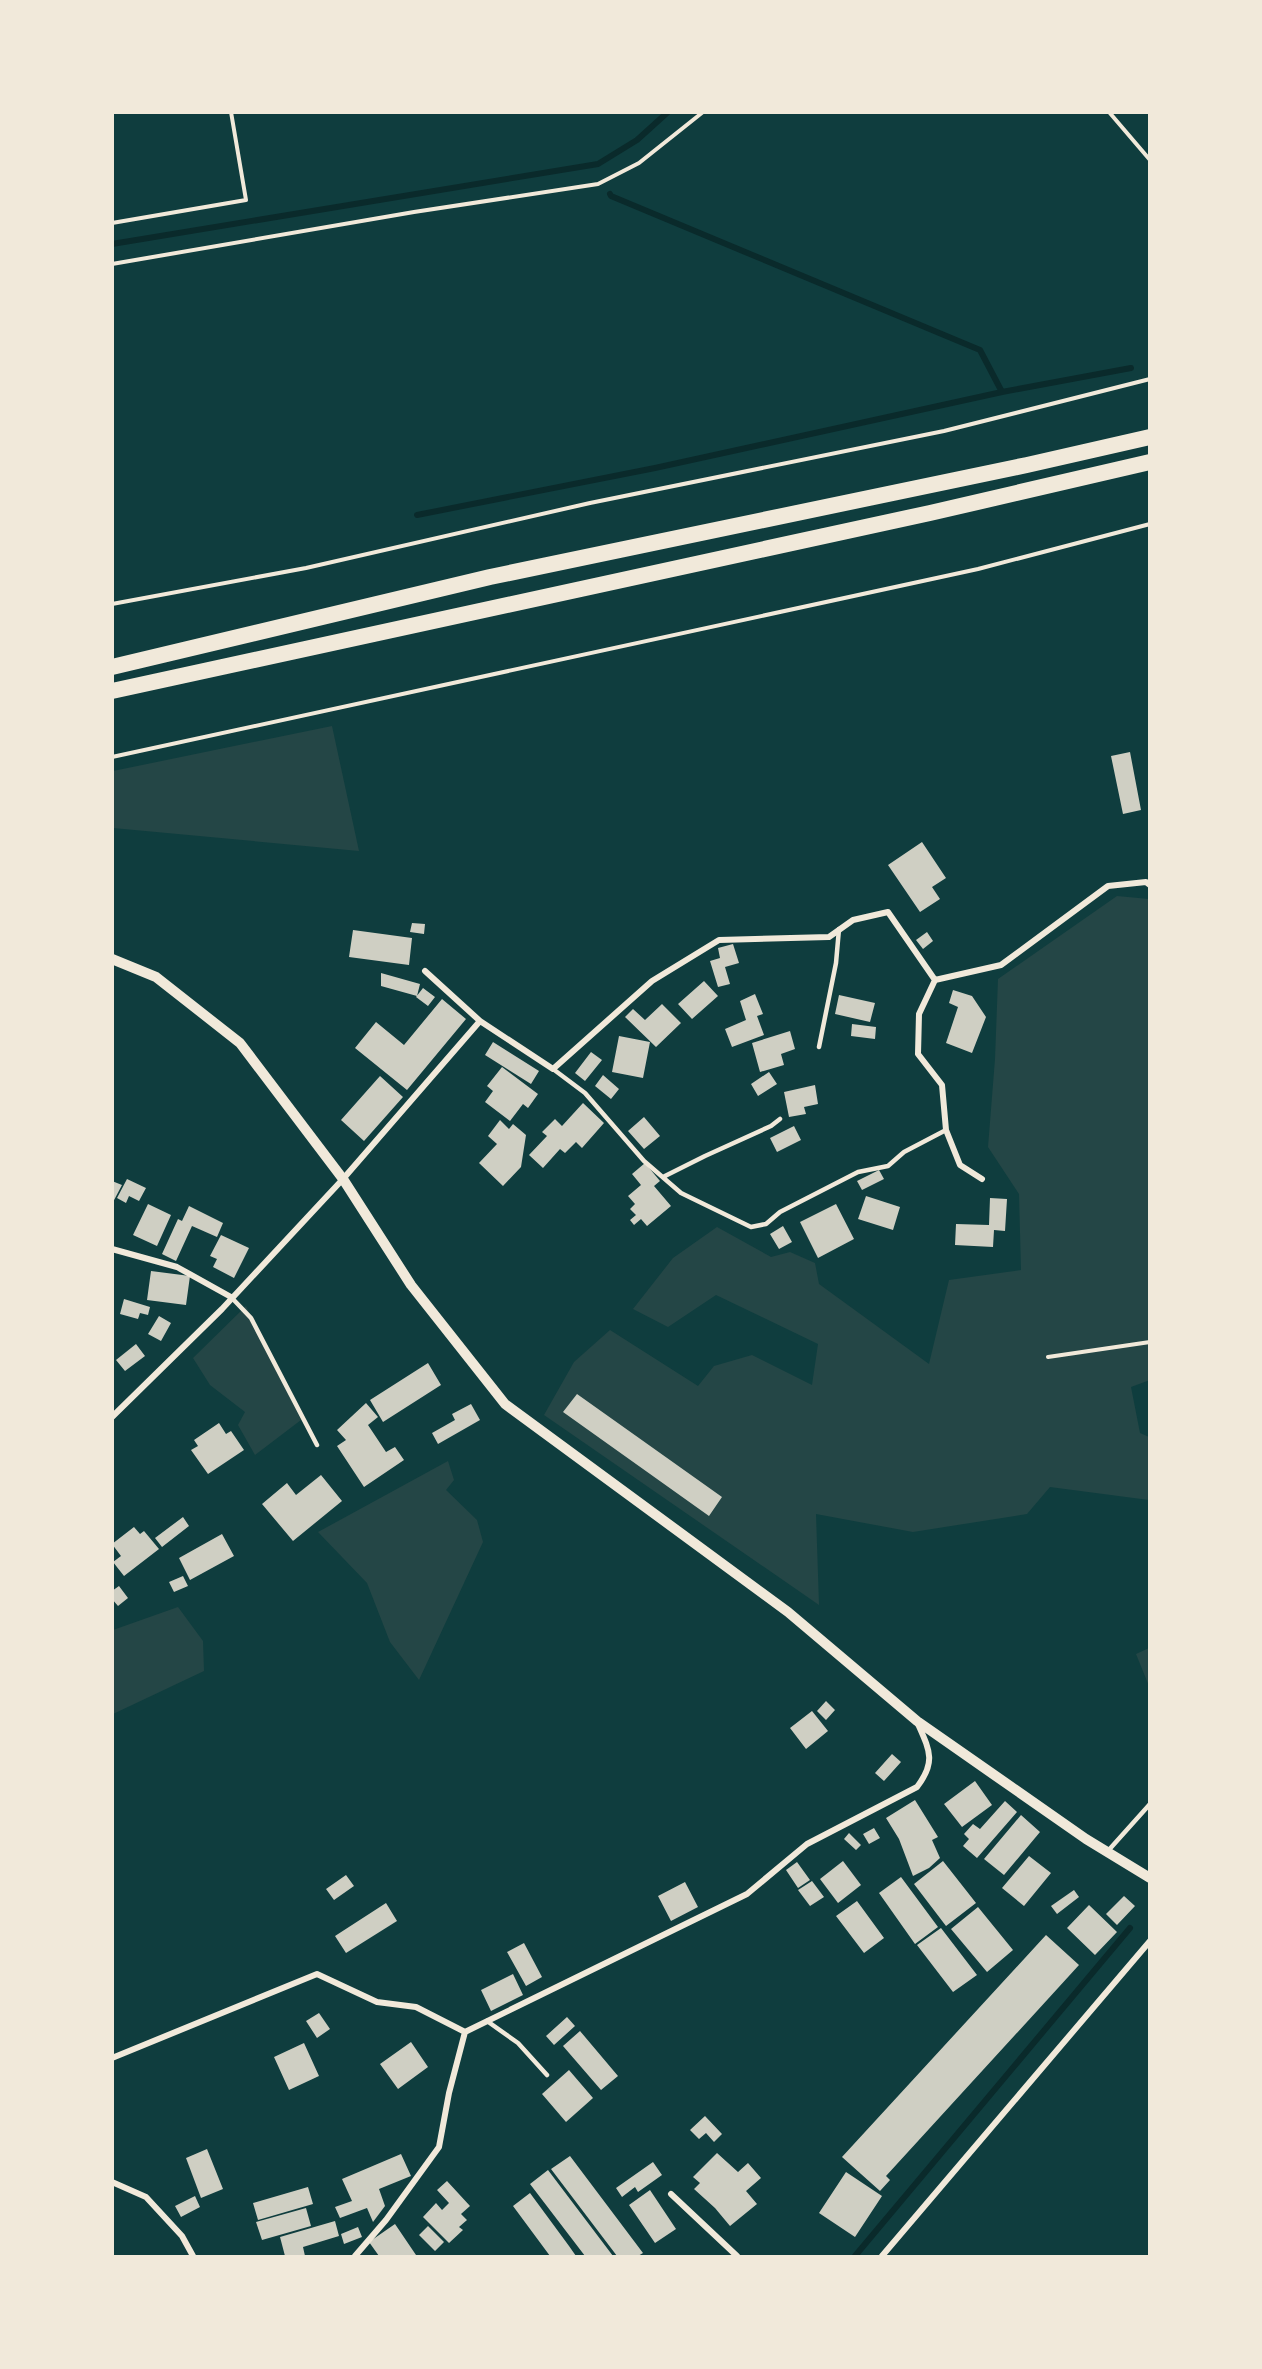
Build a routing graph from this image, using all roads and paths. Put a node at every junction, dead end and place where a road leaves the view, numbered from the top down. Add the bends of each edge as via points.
1 (231, 112) edge
2 (703, 112) edge
3 (1108, 112) edge
4 (1149, 160) edge
5 (112, 223) edge
6 (112, 264) edge
7 (1149, 379) edge
8 (1149, 437) edge
9 (1149, 462) edge
10 (1149, 524) edge
11 (112, 604) edge
12 (112, 667) edge
13 (112, 691) edge
14 (112, 757) edge
15 (1149, 885) edge
16 (839, 929) junction
17 (112, 958) edge
18 (424, 971) dead end
19 (935, 980) junction
20 (480, 1021) junction
21 (819, 1047) dead end
22 (553, 1069) junction
23 (780, 1119) dead end
24 (946, 1130) junction
25 (663, 1177) junction
26 (343, 1179) junction
27 (982, 1179) dead end
28 (112, 1249) edge
29 (231, 1297) junction
30 (1149, 1342) edge
31 (1048, 1357) dead end
32 (112, 1417) edge
33 (316, 1445) dead end
34 (916, 1721) junction
35 (1149, 1804) edge
36 (1107, 1852) junction
37 (1149, 1878) edge
38 (1149, 1941) edge
39 (487, 2021) junction
40 (465, 2032) junction
41 (112, 2058) edge
42 (548, 2075) dead end
43 (113, 2183) edge
44 (671, 2194) dead end
45 (193, 2256) edge
46 (355, 2256) edge
47 (737, 2256) edge
48 (882, 2256) edge

1 - 5 path via 246,200
2 - 6 path via 639,163 598,184
3 - 4 path
7 - 11 path via 944,431 590,503 306,568
8 - 12 highway via 490,577
9 - 13 highway
10 - 14 path via 978,569
15 - 19 street via 1146,882 1108,886 1001,965
16 - 19 street via 853,920 888,912
16 - 21 lane
16 - 22 street via 829,937 719,940 652,981
17 - 26 street via 156,977 240,1043
18 - 20 street
19 - 24 street via 919,1014 918,1054 942,1085
20 - 22 street
20 - 26 street
22 - 25 lane via 585,1093 644,1161
23 - 25 lane
24 - 25 lane via 904,1152 888,1166 858,1172 780,1212 766,1224 751,1227 681,1192
24 - 27 street via 960,1165
26 - 29 street
26 - 34 street via 411,1285 505,1404 788,1612
28 - 29 street via 177,1268
29 - 32 street
29 - 33 lane via 251,1318
30 - 31 path
34 - 36 street
34 - 39 street via 930,1751 928,1773 917,1787 807,1844 747,1894
35 - 36 lane
36 - 37 street
38 - 48 street
39 - 40 street
39 - 42 lane via 518,2043
40 - 41 street via 416,2007 377,2002 317,1974
40 - 46 street via 439,2147
43 - 45 street via 146,2197 182,2236
44 - 47 street

